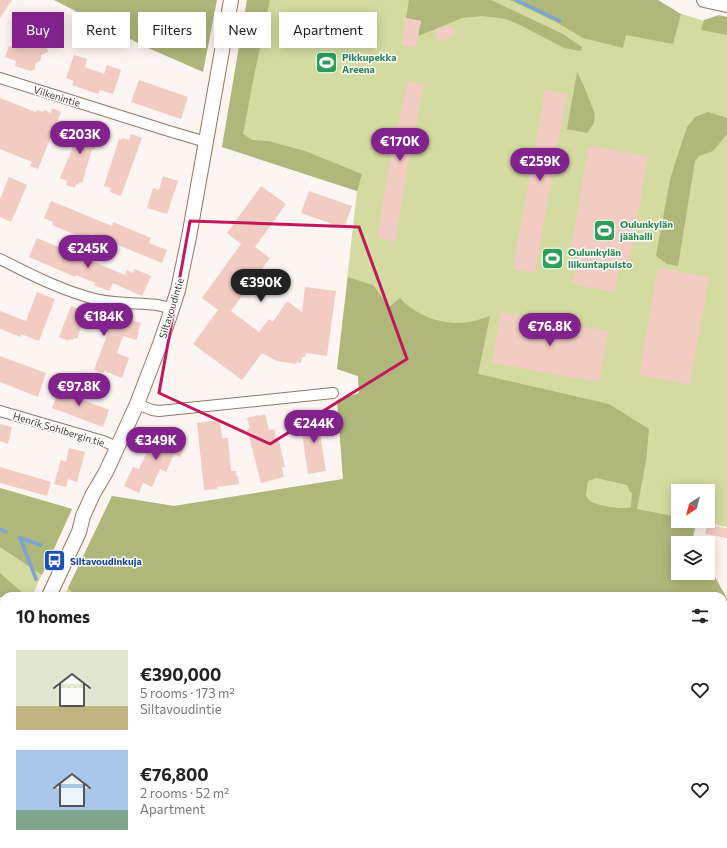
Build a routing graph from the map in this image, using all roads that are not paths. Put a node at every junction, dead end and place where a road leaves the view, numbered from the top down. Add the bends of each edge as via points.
1 (231, 0) edge
2 (704, 0) edge
3 (727, 5) edge
4 (0, 78) edge
5 (206, 142) junction
6 (0, 260) edge
7 (172, 309) junction
8 (333, 393) dead end
9 (137, 404) junction
10 (0, 411) edge
11 (117, 447) junction
12 (51, 592) edge
13 (0, 764) edge
14 (0, 780) edge

1 - 5 main road, Siltavoudintie
2 - 3 main road
4 - 5 street, Vilkenintie
5 - 7 main road, Siltavoudintie via 184,264
6 - 7 street via 34,276 99,300 160,305
7 - 9 main road, Siltavoudintie
8 - 9 street via 158,411
9 - 11 main road, Siltavoudintie
10 - 11 street, Henrik Sohlbergin tie
11 - 12 main road, Siltavoudintie via 93,494 79,532
13 - 14 main road

